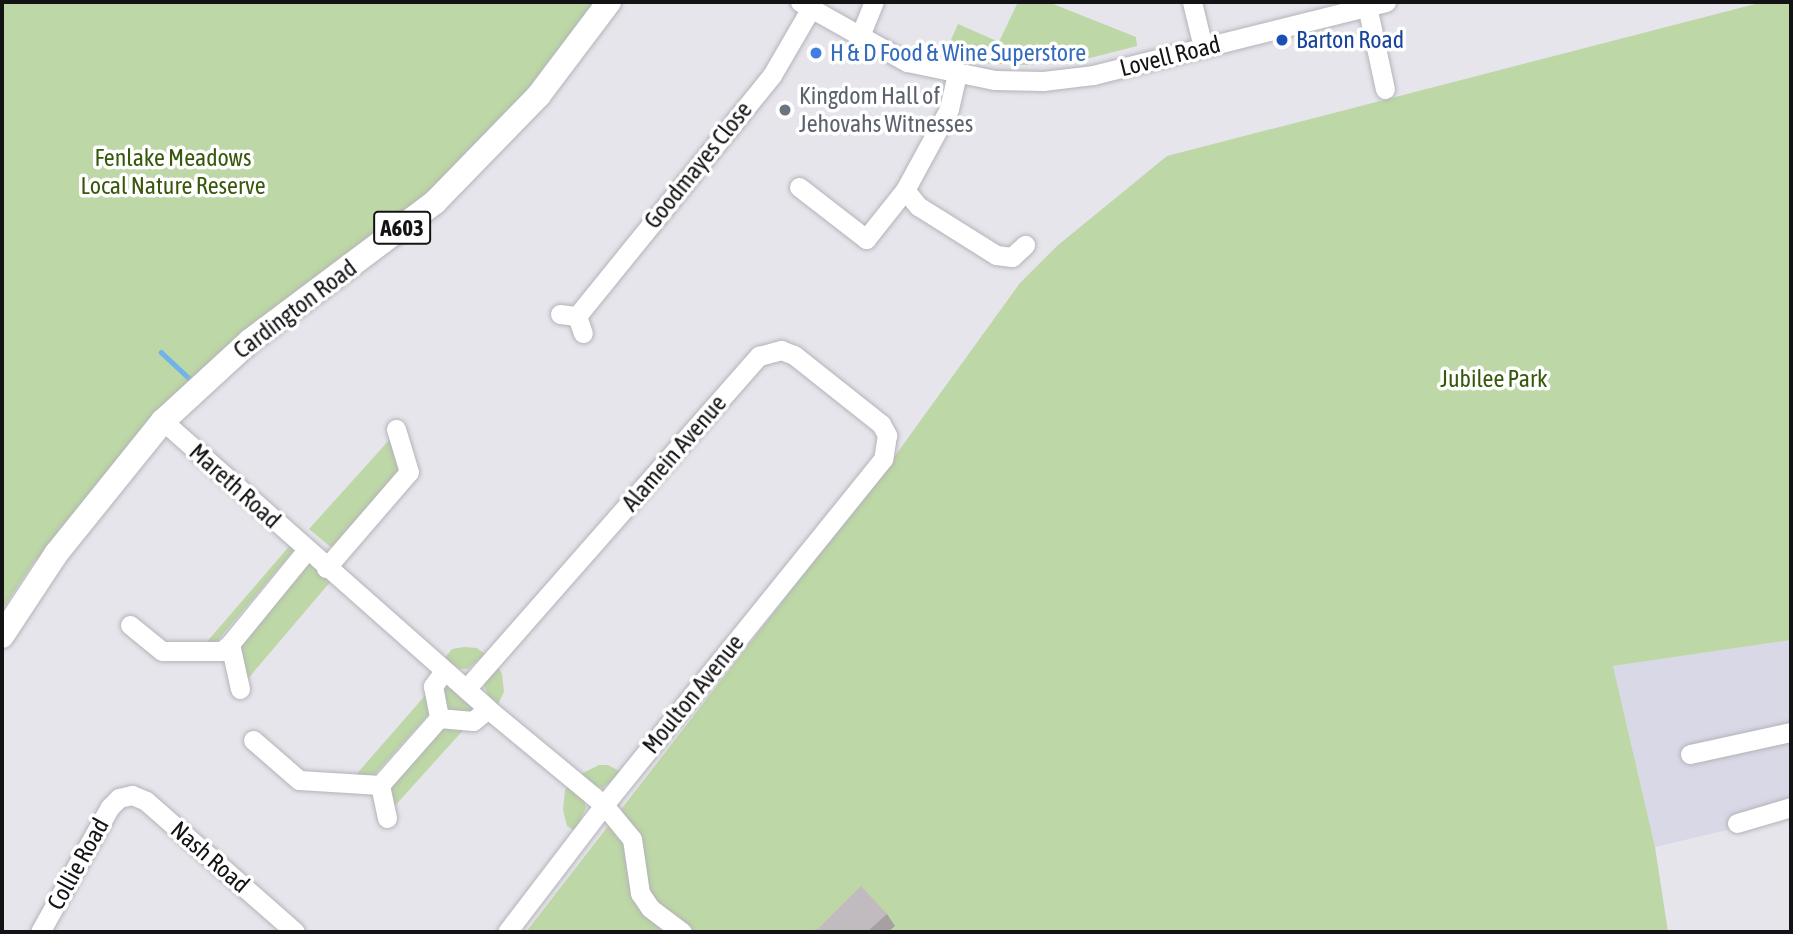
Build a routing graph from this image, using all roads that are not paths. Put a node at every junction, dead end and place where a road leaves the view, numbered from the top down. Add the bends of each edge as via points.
1 (609, 2) edge
2 (874, 2) edge
3 (1192, 2) edge
4 (805, 5) edge
5 (1368, 5) edge
6 (860, 36) junction
7 (1203, 47) junction
8 (957, 74) junction
9 (1385, 89) dead end
10 (799, 187) dead end
11 (905, 190) junction
12 (1025, 246) dead end
13 (573, 321) dead end
14 (163, 421) junction
15 (397, 429) dead end
16 (883, 459) joint
17 (307, 550) junction
18 (326, 568) junction
19 (130, 625) dead end
20 (2, 636) edge
21 (230, 643) junction
22 (444, 671) junction
23 (240, 689) dead end
24 (466, 689) junction
25 (488, 709) junction
26 (439, 718) junction
27 (1791, 732) edge
28 (253, 740) dead end
29 (1690, 754) dead end
30 (380, 785) junction
31 (119, 798) joint
32 (604, 805) junction
33 (1791, 807) edge
34 (387, 818) dead end
35 (1737, 823) dead end
36 (40, 932) edge
37 (295, 932) edge
38 (507, 932) edge
39 (682, 932) edge

1 - 14 main road, Cardington Road / A603 via 540,95 435,202 250,341
2 - 6 street
3 - 7 street
4 - 6 street, Lovell Road
4 - 13 street, Goodmayes Close via 772,75
5 - 7 street, Lovell Road
5 - 9 street
6 - 8 street, Lovell Road via 907,62
7 - 8 street, Lovell Road via 1093,75 1043,82
8 - 11 street via 949,109
10 - 11 street via 866,239
11 - 12 street via 918,206 996,255 1012,257
14 - 17 street, Mareth Road
14 - 20 main road, Cardington Road / A603 via 56,555
15 - 18 street via 409,472
16 - 24 street, Alamein Avenue via 887,435 881,424 794,355 781,350 760,356
16 - 32 street, Moulton Avenue
17 - 18 street, Mareth Road
17 - 21 street
18 - 22 street, Mareth Road
19 - 21 street via 162,651 222,651
21 - 23 street
22 - 24 street, Mareth Road
22 - 26 street via 433,686
24 - 25 street, Mareth Road
25 - 26 street via 473,721
25 - 32 street, Mareth Road
26 - 30 street
27 - 29 street
28 - 30 street via 299,780
30 - 34 street
31 - 36 street, Collie Road
31 - 37 street, Nash Road via 132,795 146,801
32 - 38 street, Moulton Avenue
32 - 39 street, Mareth Road via 632,839 640,893 650,908
33 - 35 street

